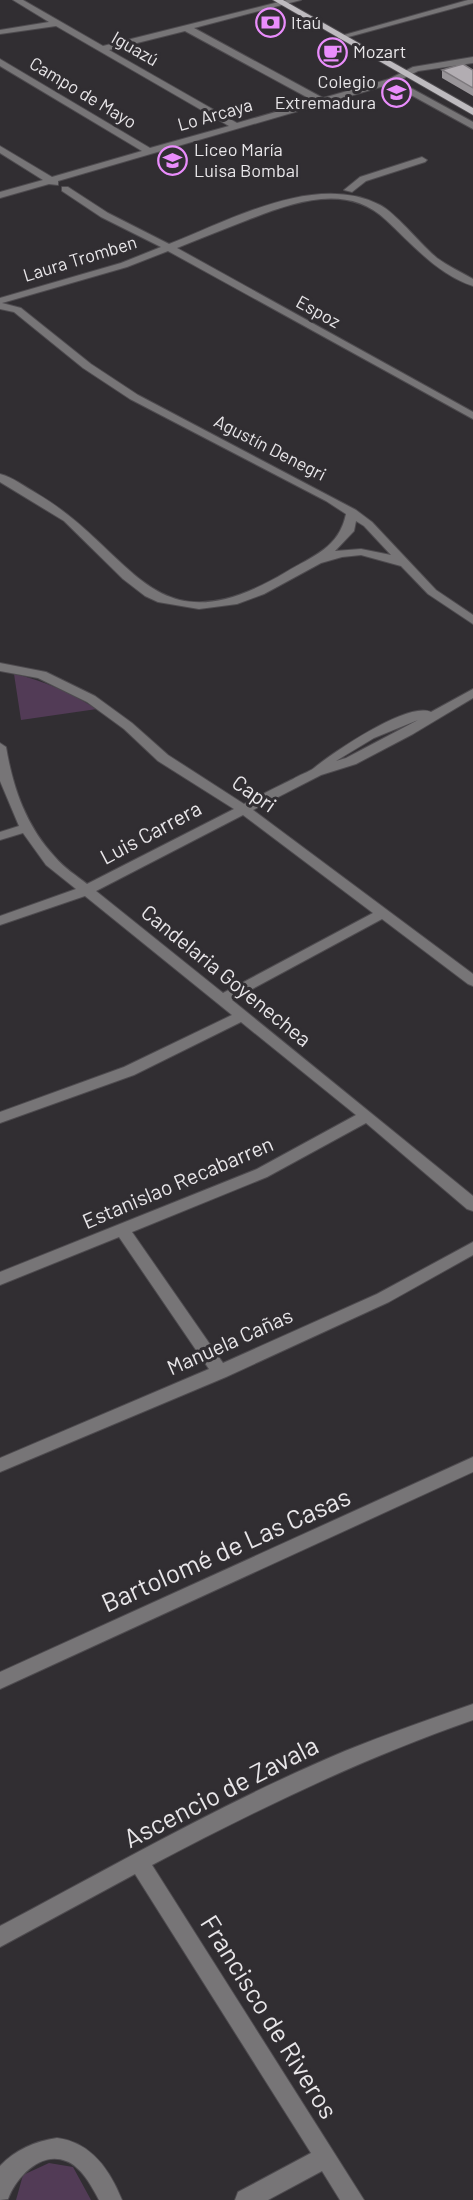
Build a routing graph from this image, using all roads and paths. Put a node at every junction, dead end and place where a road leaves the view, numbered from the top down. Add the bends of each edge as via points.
1 (17, 0) edge
2 (297, 0) edge
3 (473, 1) edge
4 (280, 2) edge
5 (57, 23) junction
6 (185, 27) junction
7 (0, 32) edge
8 (341, 37) junction
9 (102, 49) junction
10 (473, 60) edge
11 (0, 62) edge
12 (406, 74) junction
13 (392, 81) junction
14 (423, 84) junction
15 (321, 101) junction
16 (430, 101) junction
17 (473, 112) edge
18 (236, 126) junction
19 (473, 126) edge
20 (0, 148) edge
21 (148, 151) junction
22 (422, 160) dead end
23 (50, 180) junction
24 (349, 190) junction
25 (0, 195) edge
26 (309, 196) junction
27 (388, 215) junction
28 (170, 248) junction
29 (473, 283) edge
30 (52, 287) junction
31 (0, 303) edge
32 (37, 324) junction
33 (473, 416) edge
34 (0, 477) edge
35 (352, 512) junction
36 (321, 558) junction
37 (404, 563) junction
38 (473, 620) edge
39 (0, 667) edge
40 (473, 693) edge
41 (0, 747) edge
42 (243, 809) junction
43 (25, 828) junction
44 (0, 836) edge
45 (85, 891) junction
46 (381, 914) junction
47 (0, 921) edge
48 (473, 981) edge
49 (222, 999) junction
50 (242, 1016) junction
51 (367, 1116) junction
52 (0, 1118) edge
53 (473, 1205) edge
54 (123, 1231) junction
55 (473, 1248) edge
56 (0, 1279) edge
57 (220, 1372) junction
58 (473, 1464) edge
59 (0, 1465) edge
60 (0, 1681) edge
61 (473, 1712) edge
62 (139, 1863) junction
63 (0, 1937) edge
64 (326, 2157) junction
65 (0, 2191) edge
66 (111, 2200) edge
67 (246, 2200) edge
68 (353, 2200) edge

1 - 5 street, Iguazú
2 - 4 street
3 - 8 street
4 - 6 street
4 - 8 main road
5 - 7 street
5 - 9 street, Iguazú
6 - 9 street
6 - 15 street
8 - 12 main road
9 - 18 street, Iguazú
10 - 12 street, Lo Arcaya
11 - 21 street, Campo de Mayo
12 - 13 street, Lo Arcaya
12 - 14 main road
13 - 15 street, Lo Arcaya
13 - 16 street
14 - 16 main road
14 - 17 main road
15 - 18 street, Lo Arcaya
16 - 19 street
18 - 21 street, Lo Arcaya
20 - 23 street, Espoz
21 - 23 street, Lo Arcaya
22 - 24 street via 363,178
23 - 25 street, Lo Arcaya
23 - 28 street, Espoz via 87,206
24 - 26 street
24 - 27 street via 370,196
26 - 27 street via 367,201
26 - 28 street, Laura Tromben via 273,206
27 - 29 street via 427,255
28 - 30 street, Laura Tromben
28 - 33 street, Espoz
30 - 31 street, Laura Tromben
30 - 32 street via 36,304 33,316
31 - 32 street, Agustín Denegri
32 - 35 street, Agustín Denegri via 87,366 134,397
34 - 36 street via 65,517 139,587 172,602 202,605 243,599
35 - 36 street via 345,536
35 - 37 street, Agustín Denegri
36 - 37 street via 361,552
37 - 38 street, Agustín Denegri via 432,592
39 - 42 street, Capri via 42,675 80,693 115,716 163,758
40 - 42 street, Luis Carrera via 351,762 316,772
41 - 43 street, Candelaria Goyenechea via 8,791
42 - 45 street, Luis Carrera
42 - 46 street, Capri
43 - 44 street
43 - 45 street, Candelaria Goyenechea via 51,862
45 - 47 street, Luis Carrera
45 - 49 street, Candelaria Goyenechea
46 - 48 street, Capri
46 - 49 street
49 - 50 street, Candelaria Goyenechea
50 - 51 street, Candelaria Goyenechea
50 - 52 street via 129,1071
51 - 53 street, Candelaria Goyenechea
51 - 54 street, Estanislao Recabarren via 262,1173
54 - 56 street, Estanislao Recabarren
54 - 57 street
55 - 57 street, Manuela Cañas via 383,1298
57 - 59 street, Manuela Cañas
58 - 60 street, Bartolomé de Las Casas
61 - 62 street, Ascencio de Zavala via 348,1759
62 - 63 street, Ascencio de Zavala
62 - 64 street, Francisco de Riveros
64 - 67 street
64 - 68 street, Francisco de Riveros
65 - 66 street via 7,2175 28,2157 48,2150 71,2152 88,2164

